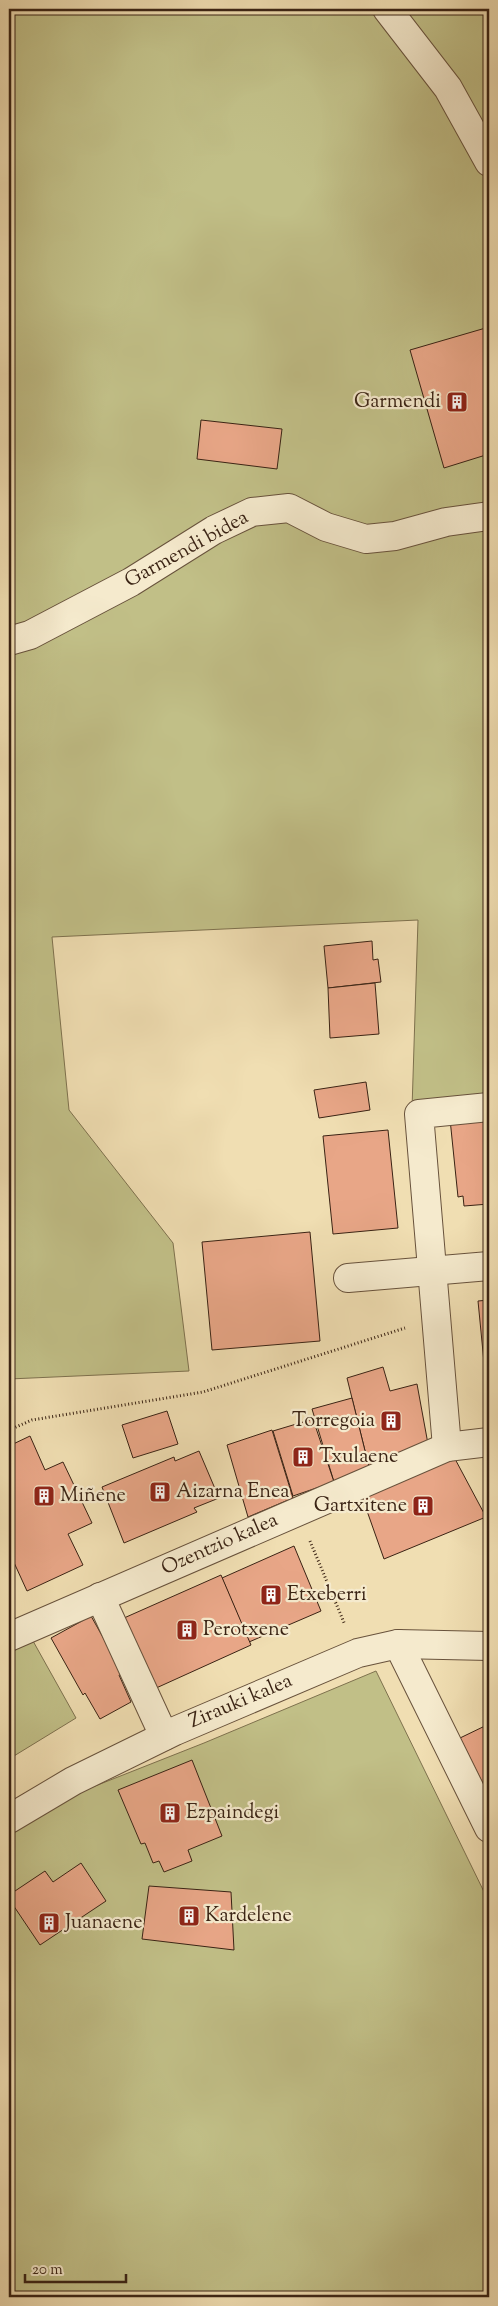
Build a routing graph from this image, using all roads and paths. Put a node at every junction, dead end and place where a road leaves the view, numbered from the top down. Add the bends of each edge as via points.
1 (387, 9) edge
2 (489, 162) edge
3 (489, 516) edge
4 (9, 641) edge
5 (489, 1107) edge
6 (489, 1266) edge
7 (433, 1270) junction
8 (348, 1278) dead end
9 (437, 1318) junction
10 (9, 1430) edge
11 (489, 1442) edge
12 (447, 1447) junction
13 (297, 1511) junction
14 (100, 1597) junction
15 (344, 1622) dead end
16 (9, 1637) edge
17 (398, 1644) junction
18 (489, 1646) edge
19 (164, 1736) junction
20 (9, 1819) edge
21 (489, 1828) edge

1 - 2 street via 448,88
3 - 4 street, Garmendi bidea via 366,539 326,527 288,508 252,512 214,530 122,586 30,635
5 - 7 street via 418,1114
6 - 7 street
7 - 8 street
7 - 9 street
9 - 10 path via 203,1392 32,1420
9 - 12 street
11 - 12 street, Ozentzio kalea
12 - 13 street, Ozentzio kalea
13 - 14 street, Ozentzio kalea
13 - 15 path
14 - 16 street, Ozentzio kalea
14 - 19 street
17 - 18 street, Zirauki kalea
17 - 19 street, Zirauki kalea via 358,1653
17 - 21 street
19 - 20 street, Zirauki kalea via 73,1781

